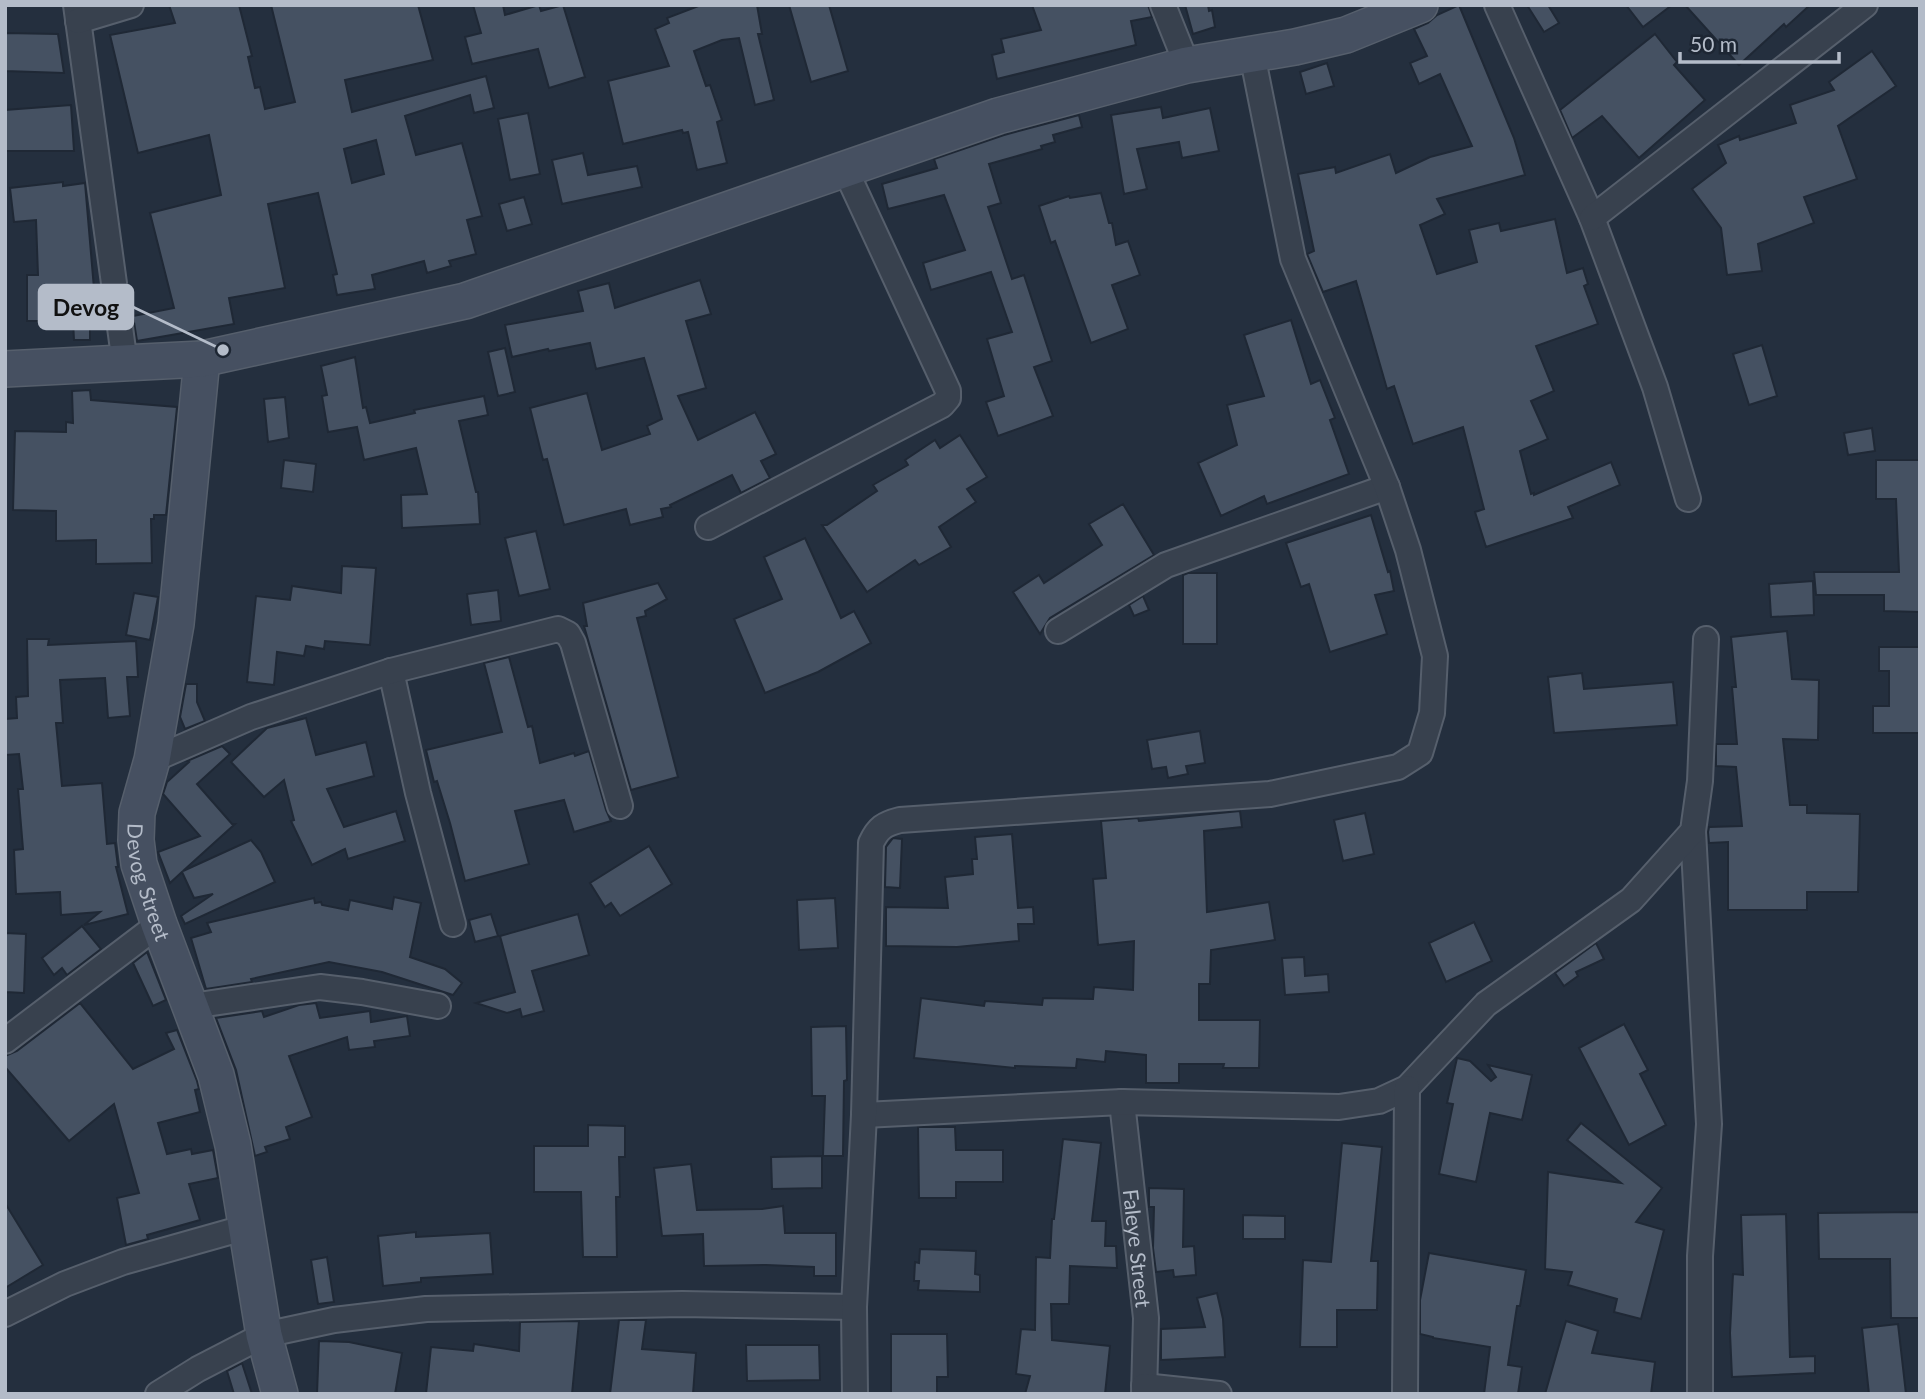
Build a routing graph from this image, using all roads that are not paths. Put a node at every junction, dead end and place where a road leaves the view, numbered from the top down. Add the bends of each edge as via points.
1 (131, 5) edge
2 (1163, 5) edge
3 (1420, 5) edge
4 (1497, 5) edge
5 (1865, 5) edge
6 (77, 13) edge
7 (1252, 54) junction
8 (1187, 65) junction
9 (845, 169) junction
10 (1592, 218) junction
11 (202, 359) junction
12 (125, 364) junction
13 (5, 369) edge
14 (1387, 487) junction
15 (1688, 499) dead end
16 (708, 527) dead end
17 (1058, 631) dead end
18 (1706, 639) dead end
19 (391, 671) junction
20 (152, 760) junction
21 (620, 806) dead end
22 (1693, 831) junction
23 (159, 924) junction
24 (453, 924) dead end
25 (192, 1006) junction
26 (438, 1006) dead end
27 (15, 1023) edge
28 (5, 1041) edge
29 (1408, 1088) junction
30 (1122, 1102) junction
31 (864, 1115) junction
32 (247, 1227) junction
33 (854, 1307) junction
34 (5, 1314) edge
35 (264, 1335) junction
36 (1144, 1390) edge
37 (158, 1394) edge
38 (280, 1394) edge
39 (855, 1394) edge
40 (1219, 1394) edge
41 (1405, 1394) edge
42 (1700, 1394) edge

1 - 6 street
2 - 8 street
3 - 7 street via 1346,35
4 - 10 street
5 - 10 street
6 - 12 street
7 - 8 street
7 - 14 street via 1293,259
8 - 9 street via 998,116
9 - 11 street via 465,301
9 - 16 street via 948,398 943,405
10 - 15 street via 1655,387
11 - 12 street
11 - 20 street, Devog Street via 176,625
12 - 13 street
14 - 17 street via 1166,565
14 - 31 street via 1435,656 1432,713 1420,753 1398,767 1270,794 886,824 871,843
18 - 22 street via 1700,781
19 - 20 street via 251,717
19 - 21 street via 558,629 568,634
19 - 24 street
20 - 23 street, Devog Street via 137,813 136,840
22 - 29 street via 1631,900 1486,1004
22 - 42 street via 1709,1124 1700,1256
23 - 25 street, Devog Street
23 - 27 street
25 - 26 street via 320,987
25 - 32 street, Devog Street via 216,1075
27 - 28 street
29 - 30 street via 1380,1101 1339,1107
29 - 41 street
30 - 31 street
30 - 36 street, Faleye Street via 1146,1318
31 - 33 street
32 - 34 street via 123,1262
32 - 35 street, Devog Street
33 - 35 street via 682,1304 426,1309 334,1320
33 - 39 street
35 - 37 street
35 - 38 street, Devog Street
36 - 40 street

